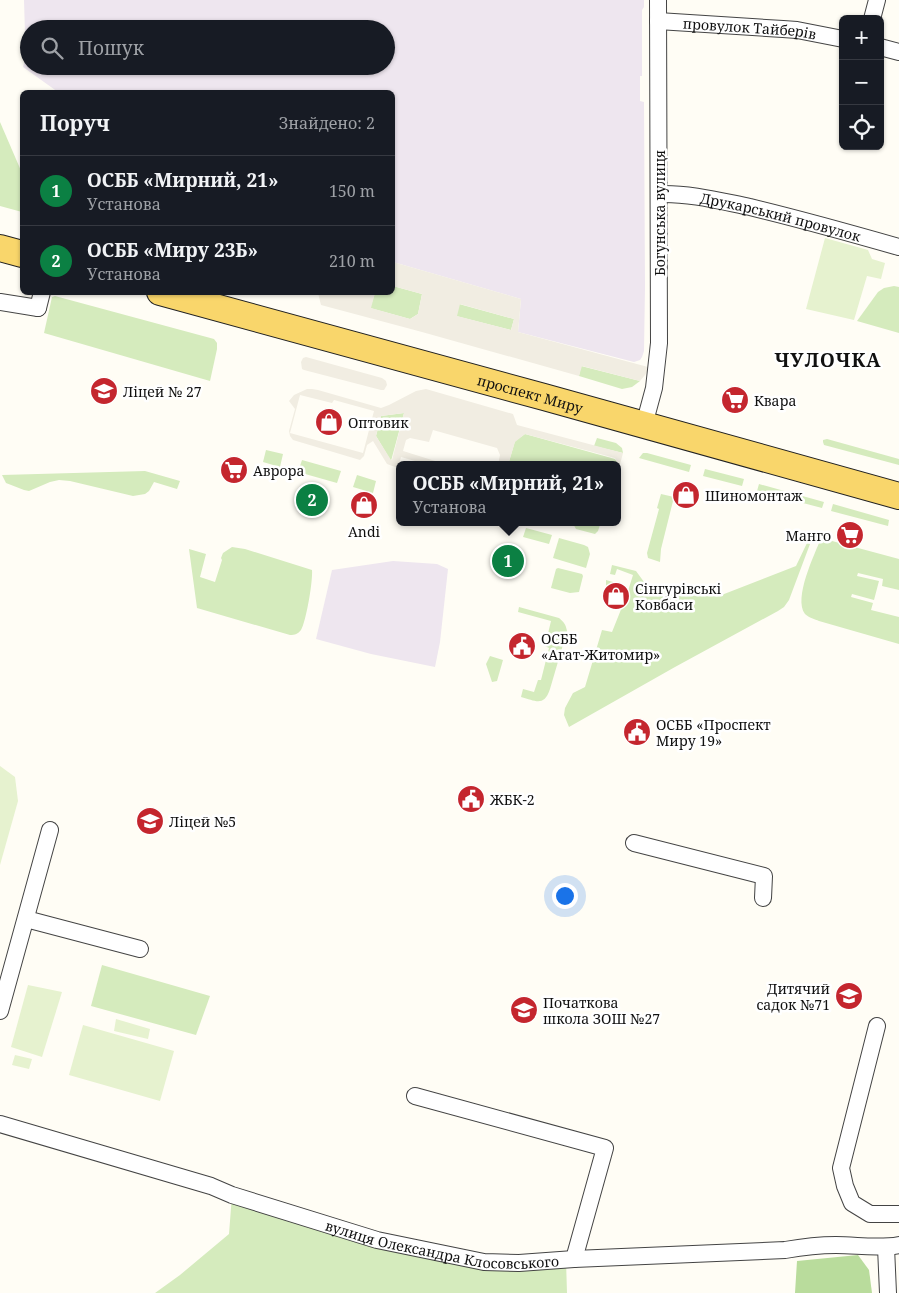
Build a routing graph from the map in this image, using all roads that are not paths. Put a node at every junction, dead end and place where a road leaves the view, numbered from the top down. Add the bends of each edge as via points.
1 (658, 0) edge
2 (877, 0) edge
3 (873, 15) edge
4 (658, 21) junction
5 (839, 38) edge
6 (884, 48) edge
7 (899, 52) edge
8 (659, 194) junction
9 (899, 247) edge
10 (0, 248) edge
11 (20, 253) edge
12 (41, 295) edge
13 (171, 295) edge
14 (0, 302) edge
15 (644, 425) junction
16 (899, 496) edge
17 (50, 830) dead end
18 (634, 843) dead end
19 (763, 898) dead end
20 (26, 919) junction
21 (140, 949) dead end
22 (0, 1011) edge
23 (877, 1026) dead end
24 (415, 1096) dead end
25 (0, 1124) edge
26 (899, 1214) edge
27 (892, 1246) edge
28 (574, 1259) junction
29 (888, 1293) edge

1 - 4 street, Богунська вулиця
2 - 3 street
4 - 5 street, провулок Тайберів via 798,30
4 - 8 street, Богунська вулиця
6 - 7 street
8 - 9 street, Друкарський провулок via 709,198
8 - 15 street, Богунська вулиця via 659,343 654,388
10 - 11 main road
12 - 14 street via 38,308
13 - 15 main road, проспект Миру
15 - 16 main road, проспект Миру
17 - 20 street
18 - 19 street via 764,876
20 - 21 street
20 - 22 street
23 - 26 street via 841,1168 852,1203 870,1214
24 - 28 street via 605,1148
25 - 28 street, вулиця Олександра Клосовського via 211,1186 377,1240 484,1262
27 - 28 street, вулиця Олександра Клосовського via 836,1245
27 - 29 street

